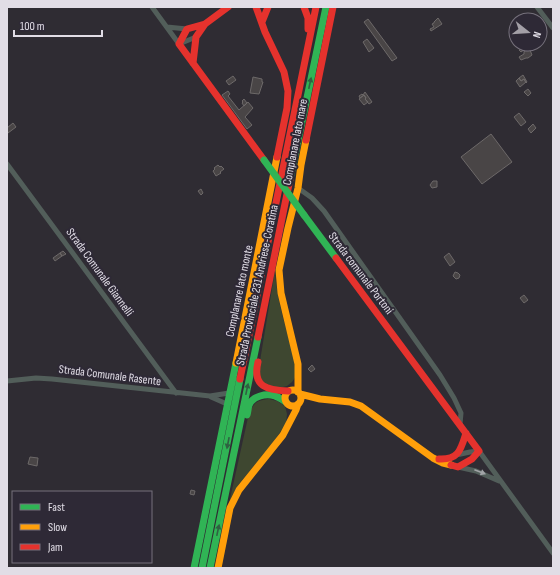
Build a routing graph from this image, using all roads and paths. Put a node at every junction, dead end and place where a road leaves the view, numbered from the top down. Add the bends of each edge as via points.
1 (152, 7) edge
2 (228, 7) edge
3 (258, 7) edge
4 (267, 7) edge
5 (304, 7) edge
6 (316, 7) edge
7 (326, 7) edge
8 (333, 7) edge
9 (538, 7) edge
10 (262, 22) junction
11 (205, 24) junction
12 (167, 27) junction
13 (553, 28) edge
14 (187, 29) junction
15 (196, 37) junction
16 (179, 44) junction
17 (193, 63) junction
18 (301, 84) junction
19 (7, 164) edge
20 (298, 188) junction
21 (262, 315) junction
22 (7, 381) edge
23 (294, 392) junction
24 (176, 393) junction
25 (230, 393) junction
26 (210, 396) junction
27 (320, 399) junction
28 (287, 403) junction
29 (299, 403) junction
30 (227, 404) junction
31 (289, 424) junction
32 (460, 424) junction
33 (466, 433) junction
34 (479, 451) junction
35 (456, 455) junction
36 (233, 458) junction
37 (433, 458) junction
38 (458, 467) junction
39 (500, 481) junction
40 (553, 553) edge
41 (194, 568) edge
42 (202, 568) edge
43 (210, 568) edge
44 (218, 568) edge

1 - 12 street, Strada comunale Portoni
2 - 11 main road
3 - 4 main road
3 - 10 main road, Complanare lato monte
4 - 10 main road
5 - 18 main road via 308,24
6 - 18 main road, Strada Provinciale 231 Andriese-Coratina
21 -> 7 main road, Strada Provinciale 231 Andriese-Coratina
8 - 20 main road, Complanare lato mare
9 - 13 street
10 - 25 main road, Complanare lato monte via 266,36 283,69 288,87 288,100
11 - 14 main road
11 - 15 main road
12 - 14 street
12 - 16 street, Strada comunale Portoni
14 - 16 main road
15 - 16 street
15 - 17 main road
16 - 17 main road, Strada comunale Portoni
17 - 32 main road, Strada comunale Portoni, bridge
18 -> 42 main road, Strada Provinciale 231 Andriese-Coratina
19 - 24 street, Strada Comunale Giannelli
20 - 23 main road, Complanare lato mare via 279,265 280,293 298,364 299,375
20 - 32 street via 324,211 421,346 454,398 461,413
21 - 23 main road via 263,331 256,373 258,380 262,386 271,390
36 -> 21 main road, Strada Provinciale 231 Andriese-Coratina
22 - 24 street, Strada Comunale Rasente via 52,379
23 - 27 main road
23 - 28 main road via 286,395
23 - 29 main road via 301,398
24 - 26 street, Strada Comunale Rasente
25 - 26 street
25 - 30 main road, Complanare lato monte
26 - 30 street
27 - 29 main road
27 - 37 main road via 350,402 361,406
28 - 29 main road via 294,406
28 - 31 main road
28 - 36 main road via 270,394 255,398 249,405 240,445
29 - 31 main road
30 - 41 main road, Complanare lato monte
31 - 44 main road via 239,490 230,508
32 - 33 main road, Strada comunale Portoni
33 - 34 main road, Strada comunale Portoni
33 - 35 main road
34 - 35 street
34 - 38 main road via 472,459
34 - 39 street, Strada comunale Portoni
35 - 37 main road via 449,459
43 -> 36 main road, Strada Provinciale 231 Andriese-Coratina
37 - 38 main road
38 -> 39 street
39 - 40 street, Strada comunale Portoni

